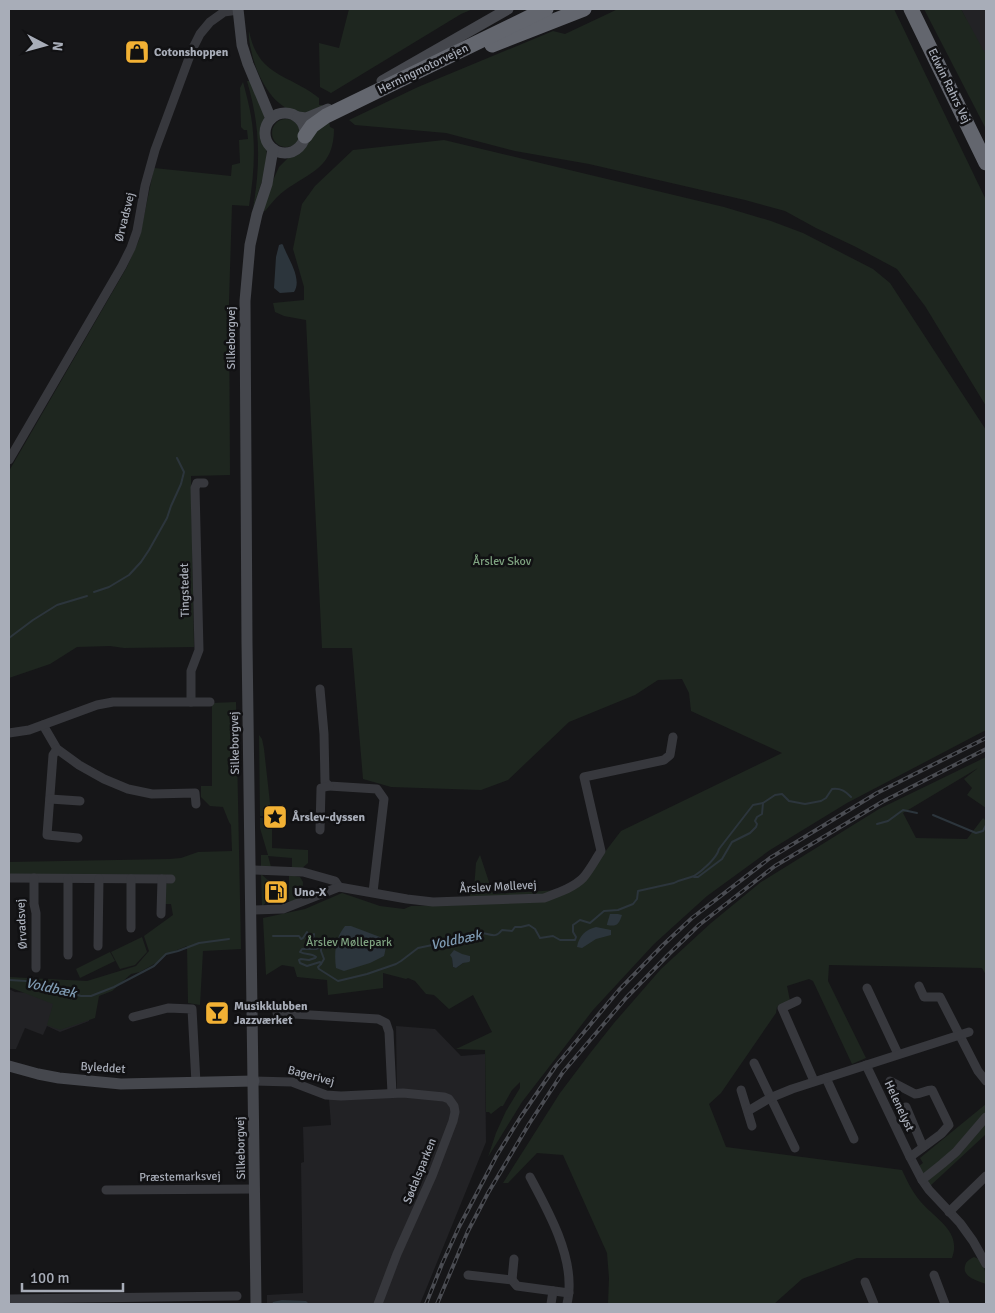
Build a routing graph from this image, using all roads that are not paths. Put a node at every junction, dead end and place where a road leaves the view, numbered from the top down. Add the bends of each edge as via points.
1 (241, 9) edge
2 (508, 9) edge
3 (546, 9) edge
4 (584, 9) edge
5 (911, 9) edge
6 (386, 87) junction
7 (282, 113) junction
8 (298, 117) junction
9 (271, 119) junction
10 (305, 136) junction
11 (273, 149) junction
12 (284, 153) junction
13 (986, 163) edge
14 (267, 184) junction
15 (9, 460) edge
16 (204, 483) dead end
17 (320, 689) dead end
18 (191, 702) junction
19 (210, 702) dead end
20 (42, 725) junction
21 (9, 733) edge
22 (673, 737) dead end
23 (56, 749) junction
24 (329, 786) junction
25 (50, 799) junction
26 (80, 801) dead end
27 (196, 804) dead end
28 (320, 830) dead end
29 (78, 838) dead end
30 (251, 870) junction
31 (9, 878) edge
32 (34, 878) junction
33 (68, 879) junction
34 (100, 879) junction
35 (131, 880) junction
36 (339, 887) junction
37 (373, 892) junction
38 (251, 910) junction
39 (161, 914) dead end
40 (131, 928) dead end
41 (98, 946) dead end
42 (68, 955) dead end
43 (36, 968) dead end
44 (919, 986) dead end
45 (867, 988) dead end
46 (797, 1001) dead end
47 (277, 1014) dead end
48 (133, 1017) dead end
49 (964, 1033) junction
50 (898, 1054) junction
51 (754, 1063) dead end
52 (866, 1065) junction
53 (9, 1066) edge
54 (826, 1078) junction
55 (254, 1081) junction
56 (814, 1081) junction
57 (890, 1081) dead end
58 (986, 1081) edge
59 (196, 1083) junction
60 (741, 1090) dead end
61 (392, 1093) junction
62 (770, 1098) junction
63 (906, 1107) dead end
64 (748, 1111) junction
65 (986, 1117) edge
66 (752, 1126) dead end
67 (854, 1139) dead end
68 (923, 1146) junction
69 (795, 1148) dead end
70 (910, 1157) junction
71 (986, 1176) edge
72 (530, 1177) dead end
73 (922, 1180) junction
74 (255, 1189) junction
75 (106, 1190) dead end
76 (949, 1212) junction
77 (514, 1260) dead end
78 (986, 1261) edge
79 (468, 1275) dead end
80 (934, 1275) dead end
81 (512, 1280) junction
82 (865, 1282) dead end
83 (553, 1291) junction
84 (569, 1293) junction
85 (237, 1296) dead end
86 (9, 1299) edge
87 (67, 1301) edge
88 (256, 1304) edge
89 (378, 1304) edge
90 (551, 1304) edge
91 (567, 1304) edge
92 (874, 1304) edge
93 (945, 1304) edge

1 - 7 main road via 246,42 256,74
1 - 9 main road via 242,45
1 - 15 street, Ørvadsvej via 216,16 196,41 155,150 131,248
2 - 8 main road, Herningmotorvejen via 354,97 312,116
3 - 6 highway, Herningmotorvejen
4 - 6 highway
5 - 13 highway, Edwin Rahrs Vej
6 - 10 highway, Herningmotorvejen via 316,122
7 - 8 main road
7 - 9 main road
8 - 10 main road via 304,126
9 - 11 main road via 265,134
10 - 12 main road via 298,149
11 - 12 main road
11 - 14 main road, Silkeborgvej
12 - 14 main road, Silkeborgvej
14 - 30 main road, Silkeborgvej via 250,246 245,301
16 - 18 street, Tingstedet via 198,483 195,488 199,650 191,671
17 - 24 street via 325,782
18 - 19 street
18 - 20 street via 105,703
20 - 21 street
20 - 23 street
22 - 37 street, Årslev Møllevej via 670,755 664,760 584,776 601,851 583,878 572,886 544,898 446,902
23 - 25 street
23 - 27 street via 104,779 128,789 152,794 195,793
24 - 28 street via 321,788
24 - 37 street via 377,789 384,799
25 - 26 street
25 - 29 street via 47,835
30 - 36 street, Årslev Møllevej via 303,872 335,881
30 - 38 main road, Silkeborgvej
31 - 32 street
32 - 33 street
32 - 43 street, Ørvadsvej
33 - 34 street
33 - 42 street
34 - 35 street
34 - 41 street
35 - 39 street via 167,879
35 - 40 street
36 - 37 street, Årslev Møllevej
36 - 38 street via 283,909
38 - 55 main road, Silkeborgvej
44 - 49 street via 924,997 940,997
45 - 50 street
46 - 56 street via 782,1008
47 - 61 street via 382,1021 389,1032
48 - 59 street via 168,1008 192,1009
49 - 50 street
49 - 58 street via 978,1071
50 - 52 street
51 - 62 street
52 - 54 street
52 - 70 street, Helenelyst
53 - 59 main road, Byleddet via 38,1074 95,1082
54 - 56 street
54 - 67 street
55 - 59 main road, Byleddet
55 - 61 street, Bagerivej via 292,1082 326,1095
55 - 74 main road, Silkeborgvej
56 - 62 street
57 - 68 street, Helenelyst via 915,1094 932,1090 949,1125
60 - 64 street
61 - 89 street, Sødalsparken via 444,1097 452,1102 455,1112
62 - 64 street
62 - 69 street
63 - 68 street, Helenelyst
64 - 66 street
65 - 73 street via 956,1152
68 - 70 street, Helenelyst
70 - 73 street, Helenelyst
71 - 76 street
72 - 84 street via 555,1225 569,1275
73 - 76 street, Helenelyst
74 - 75 street, Præstemarksvej
74 - 88 main road, Silkeborgvej
76 - 78 street, Helenelyst
77 - 81 street
79 - 81 street
80 - 93 street
81 - 83 street via 517,1286
82 - 92 street
83 - 84 street
83 - 90 street
84 - 91 street
85 - 87 street
86 - 87 street

